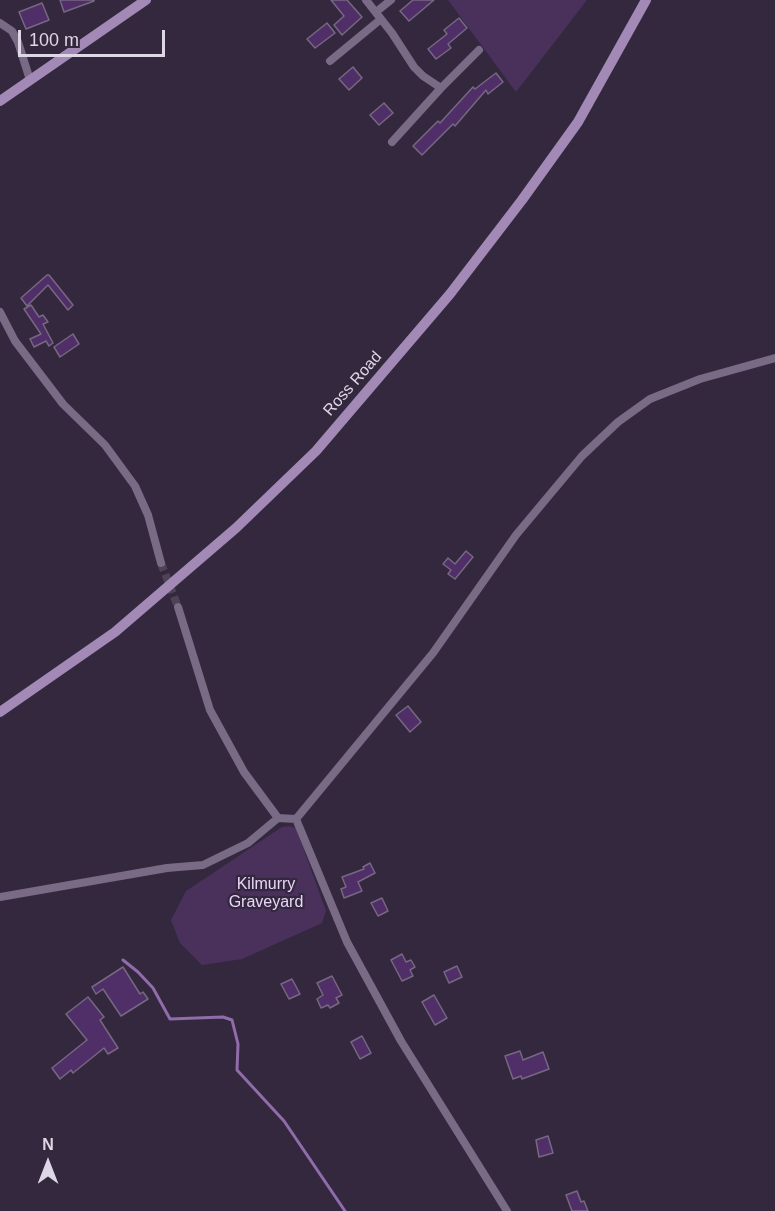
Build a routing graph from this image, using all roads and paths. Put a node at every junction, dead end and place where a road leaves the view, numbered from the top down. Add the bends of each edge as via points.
1 (146, 0) edge
2 (366, 0) edge
3 (391, 0) edge
4 (646, 0) edge
5 (379, 16) junction
6 (0, 23) edge
7 (479, 50) dead end
8 (330, 61) dead end
9 (30, 80) junction
10 (441, 88) junction
11 (0, 101) edge
12 (393, 142) dead end
13 (0, 312) edge
14 (775, 358) edge
15 (161, 563) tunnel mouth
16 (178, 607) tunnel mouth
17 (0, 712) edge
18 (278, 818) junction
19 (296, 819) junction
20 (0, 897) edge
21 (507, 1211) edge

1 - 9 main road
2 - 5 street
3 - 5 street
4 - 17 main road, Ross Road via 578,122 522,200 450,294 316,451 236,528 115,632
5 - 8 street
5 - 10 street via 414,67
6 - 9 street via 15,37
7 - 10 street
9 - 11 main road
10 - 12 street
13 - 15 street via 15,341 56,395 105,445 135,486 148,515
14 - 19 street via 700,379 650,399 582,456 516,535 433,653
16 - 18 street via 210,710 244,772
18 - 19 street
18 - 20 street via 248,843 203,865
19 - 21 street via 347,942 401,1041

